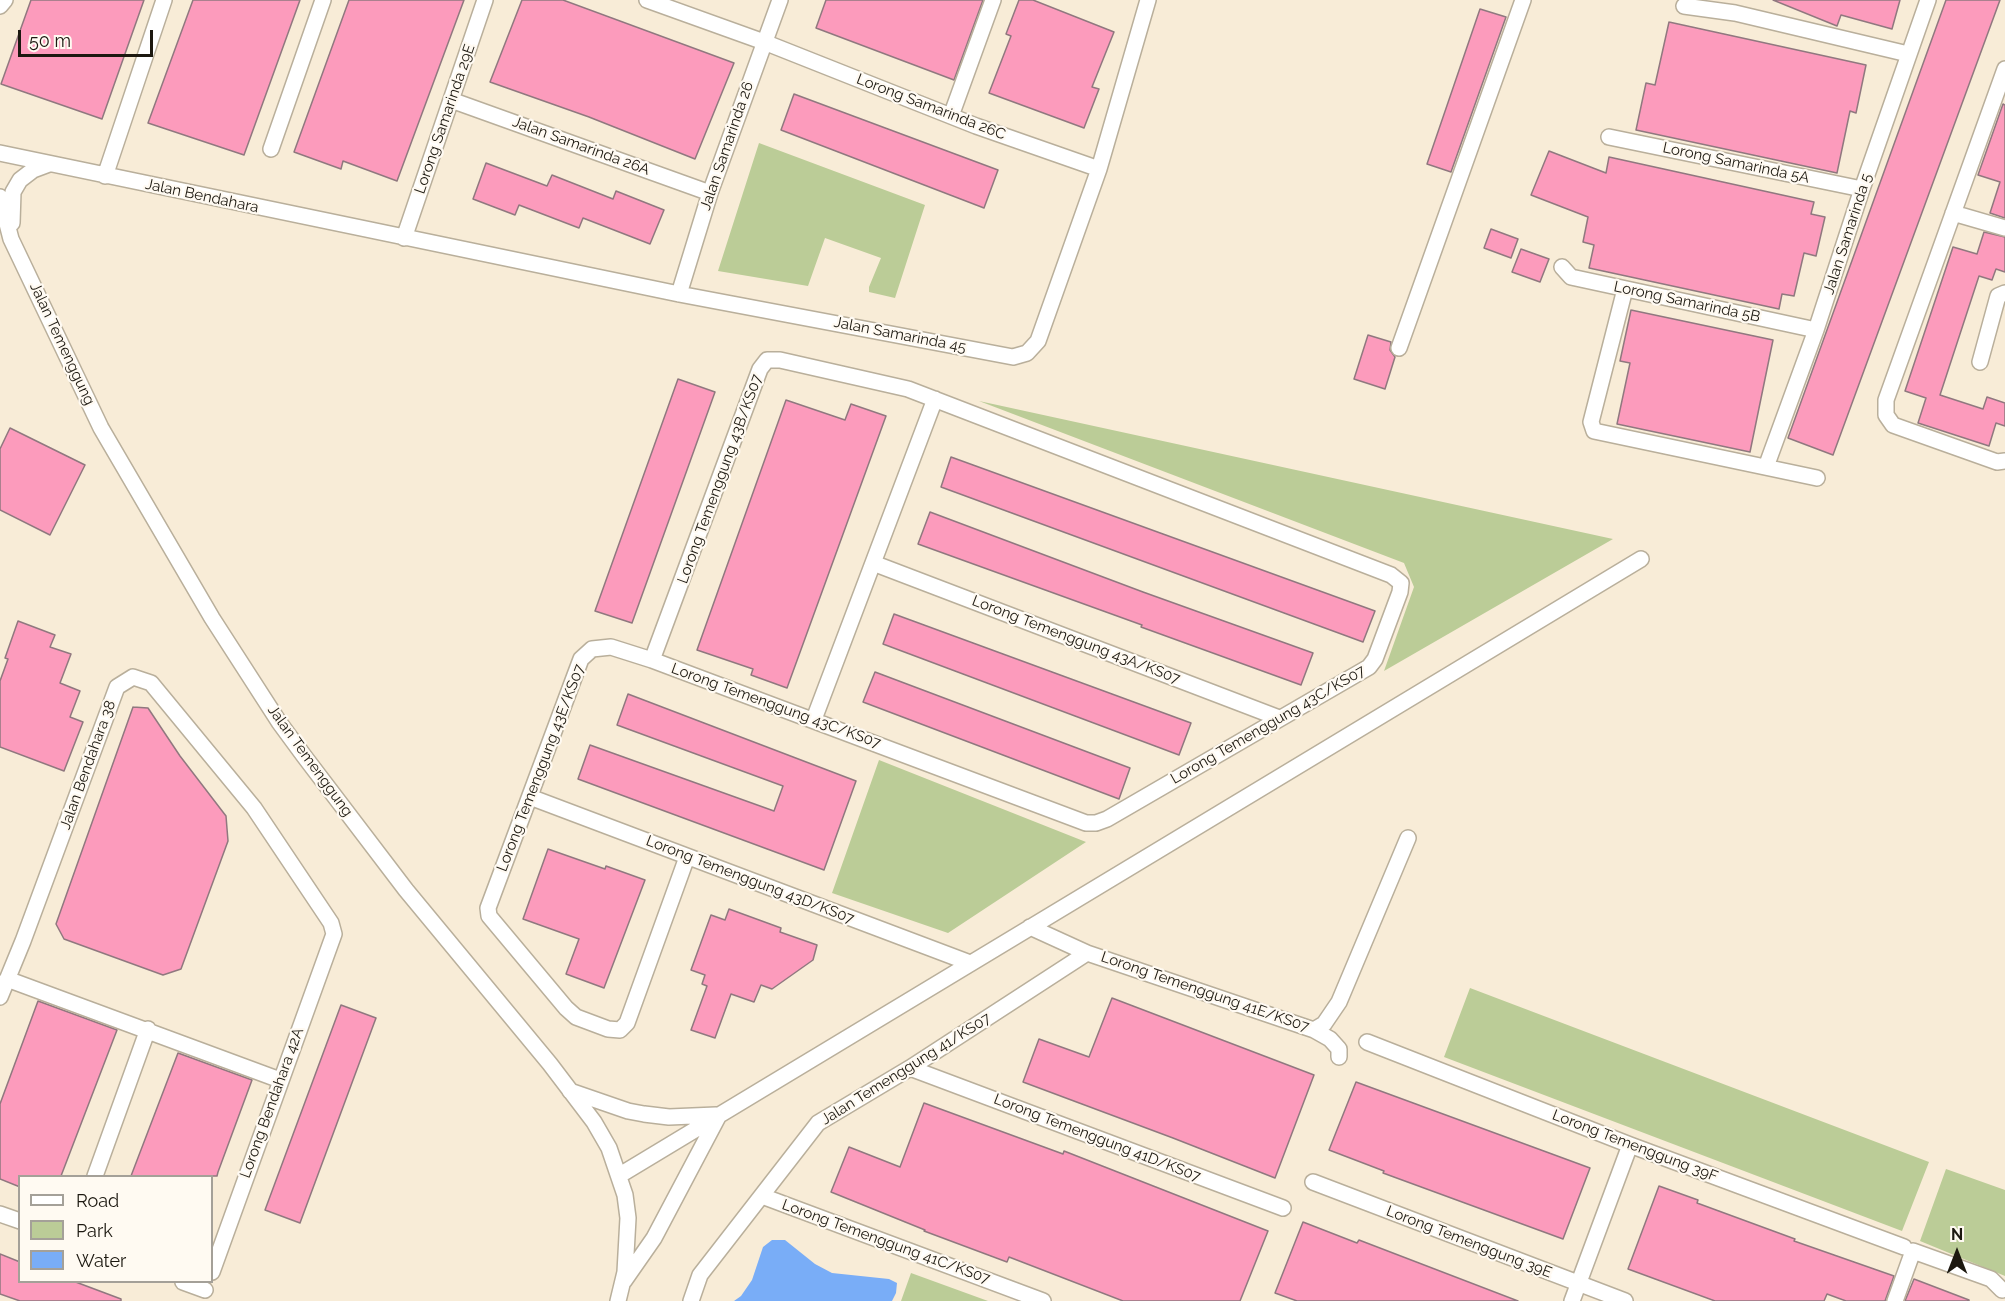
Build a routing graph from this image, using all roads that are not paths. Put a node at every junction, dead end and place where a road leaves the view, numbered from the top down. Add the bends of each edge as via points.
1 (5, 0) edge
2 (164, 0) edge
3 (322, 0) edge
4 (485, 0) edge
5 (647, 0) edge
6 (780, 0) edge
7 (993, 0) edge
8 (1148, 0) edge
9 (1523, 0) edge
10 (1928, 0) edge
11 (0, 6) edge
12 (1684, 6) dead end
13 (1738, 6) edge
14 (764, 42) junction
15 (1908, 54) junction
16 (2005, 69) edge
17 (452, 100) junction
18 (951, 117) junction
19 (1609, 137) dead end
20 (272, 149) dead end
21 (0, 153) edge
22 (49, 164) junction
23 (1099, 169) junction
24 (105, 176) junction
25 (1862, 189) junction
26 (710, 193) junction
27 (0, 197) edge
28 (1953, 213) junction
29 (0, 217) edge
30 (2005, 228) edge
31 (404, 238) junction
32 (11, 239) junction
33 (1562, 267) dead end
34 (1625, 289) junction
35 (2005, 293) edge
36 (679, 294) junction
37 (1816, 330) junction
38 (1399, 348) dead end
39 (1980, 362) dead end
40 (936, 399) junction
41 (2005, 461) edge
42 (1766, 467) junction
43 (1817, 478) dead end
44 (1641, 559) dead end
45 (873, 563) junction
46 (652, 660) junction
47 (1279, 718) junction
48 (814, 719) junction
49 (530, 797) junction
50 (1408, 837) dead end
51 (687, 857) junction
52 (1029, 927) junction
53 (334, 934) joint
54 (1087, 953) junction
55 (970, 963) junction
56 (7, 979) junction
57 (0, 997) edge
58 (148, 1029) junction
59 (1314, 1030) junction
60 (1367, 1042) dead end
61 (1339, 1057) dead end
62 (910, 1068) junction
63 (280, 1080) junction
64 (570, 1091) junction
65 (719, 1115) junction
66 (1630, 1145) junction
67 (95, 1175) edge
68 (620, 1175) junction
69 (1312, 1182) dead end
70 (762, 1196) junction
71 (1283, 1208) dead end
72 (0, 1214) edge
73 (18, 1220) edge
74 (1908, 1249) junction
75 (213, 1269) edge
76 (187, 1283) edge
77 (622, 1284) junction
78 (1578, 1284) junction
79 (2002, 1290) dead end
80 (205, 1291) edge
81 (618, 1301) edge
82 (691, 1301) edge
83 (1043, 1301) edge
84 (1572, 1301) edge
85 (1625, 1301) edge
86 (1894, 1301) edge

1 - 11 street
2 - 24 street
3 - 20 street
4 - 17 street, Lorong Samarinda 29E
5 - 14 street, Lorong Samarinda 26C
6 - 14 street, Jalan Samarinda 26
7 - 18 street
8 - 23 street, Jalan Samarinda 45
9 - 38 street
10 - 15 street, Jalan Samarinda 5
12 - 13 street
13 - 15 street
14 - 18 street, Lorong Samarinda 26C
14 - 26 street, Jalan Samarinda 26
15 - 25 street, Jalan Samarinda 5
16 - 28 street
17 - 26 street, Jalan Samarinda 26A
17 - 31 street, Lorong Samarinda 29E
18 - 23 street, Lorong Samarinda 26C
19 - 25 street, Lorong Samarinda 5A
21 - 22 street, Jalan Bendahara
22 - 24 street, Jalan Bendahara
22 - 32 street via 20,180 13,192
23 - 36 street, Jalan Samarinda 45 via 1038,341 1026,353 1013,357
24 - 31 street, Jalan Bendahara
25 - 37 street, Jalan Samarinda 5
26 - 36 street, Jalan Samarinda 26
27 - 32 street, Jalan Temenggung
28 - 30 street
28 - 41 street via 1886,400 1886,415 1893,425 1997,462
29 - 32 street
31 - 36 street, Jalan Samarinda 45
32 - 64 street, Jalan Temenggung via 101,428 212,618 279,722 406,890
33 - 34 street, Lorong Samarinda 5B via 1571,278
34 - 37 street, Lorong Samarinda 5B
34 - 42 street via 1591,422 1594,431
35 - 39 street via 1998,296
37 - 42 street, Jalan Samarinda 5
40 - 45 street
40 - 46 street, Lorong Temenggung 43B/KS07 via 908,389 767,360 760,369
40 - 47 street, Lorong Temenggung 43C/KS07 via 1392,575 1401,583 1369,667
42 - 43 street
44 - 52 street
45 - 47 street, Lorong Temenggung 43A/KS07
45 - 48 street
46 - 48 street, Lorong Temenggung 43C/KS07
46 - 49 street, Lorong Temenggung 43E/KS07 via 611,647 592,649 581,659
47 - 48 street, Lorong Temenggung 43C/KS07 via 1095,823 1075,819
49 - 51 street, Lorong Temenggung 43D/KS07
49 - 51 street, Lorong Temenggung 43E/KS07 via 488,908 489,916 576,1017 608,1029 620,1030 627,1023
50 - 59 street, Lorong Temenggung 41E/KS07 via 1339,1002 1324,1024
51 - 55 street, Lorong Temenggung 43D/KS07
52 - 54 street, Lorong Temenggung 41E/KS07
52 - 55 street
53 - 56 street, Jalan Bendahara 38 via 332,923 254,808 151,682 134,677 117,687
53 - 63 street, Lorong Bendahara 42A
54 - 59 street, Lorong Temenggung 41E/KS07
54 - 62 street, Jalan Temenggung 41/KS07
55 - 65 street
56 - 57 street, Jalan Bendahara 38
56 - 58 street
58 - 63 street
58 - 67 street
59 - 61 street via 1330,1039 1339,1049
60 - 66 street, Lorong Temenggung 39F
62 - 70 street, Jalan Temenggung 41/KS07 via 818,1123
62 - 71 street, Lorong Temenggung 41D/KS07
63 - 75 street, Lorong Bendahara 42A
64 - 65 street via 644,1114
64 - 68 street, Jalan Temenggung via 594,1122
65 - 68 street
65 - 77 street via 654,1238
66 - 74 street, Lorong Temenggung 39F
66 - 78 street
68 - 77 street, Jalan Temenggung via 628,1218
69 - 78 street, Lorong Temenggung 39E
70 - 82 street, Jalan Temenggung 41/KS07 via 700,1275
70 - 83 street, Lorong Temenggung 41C/KS07
72 - 73 street
74 - 79 street, Lorong Temenggung 39F via 1991,1279
74 - 86 street
76 - 80 street
77 - 81 street, Jalan Temenggung
78 - 84 street
78 - 85 street, Lorong Temenggung 39E

